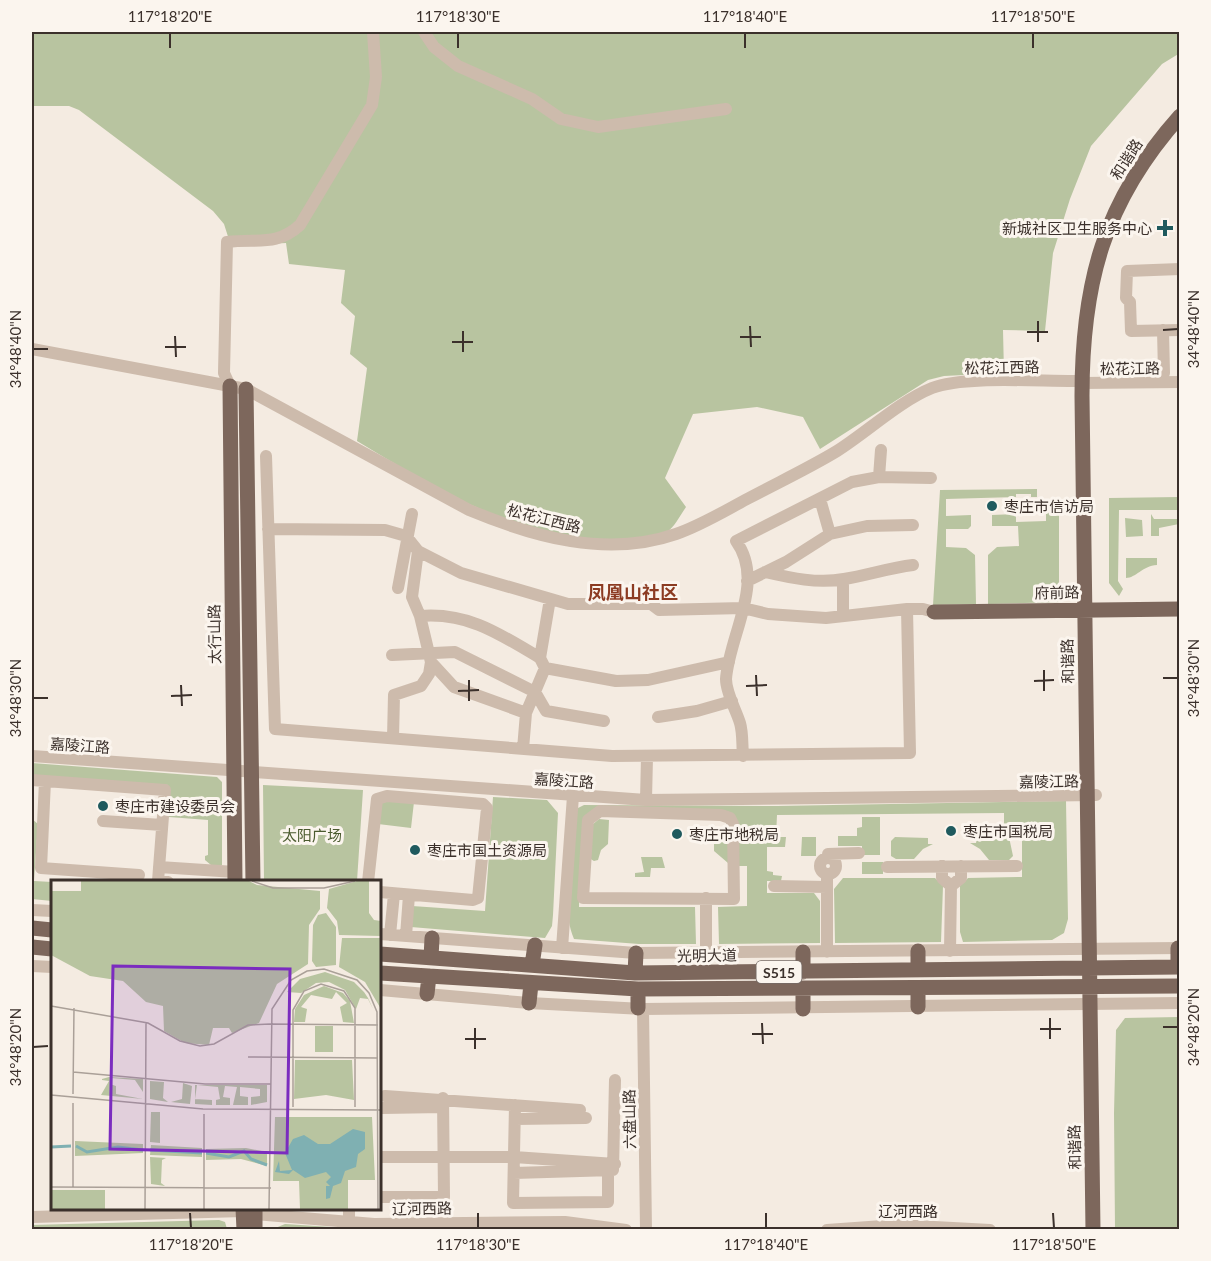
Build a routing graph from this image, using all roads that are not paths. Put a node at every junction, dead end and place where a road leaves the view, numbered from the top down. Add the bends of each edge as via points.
1 (373, 32) edge
2 (424, 32) edge
3 (726, 110) dead end
4 (1179, 116) edge
5 (1179, 129) edge
6 (1179, 270) edge
7 (1162, 330) junction
8 (1179, 330) edge
9 (32, 350) edge
10 (1157, 382) junction
11 (1179, 382) edge
12 (1085, 383) junction
13 (230, 386) junction
14 (246, 388) junction
15 (881, 450) dead end
16 (266, 456) dead end
17 (879, 477) junction
18 (931, 478) dead end
19 (820, 499) junction
20 (412, 514) dead end
21 (913, 525) dead end
22 (268, 529) junction
23 (830, 534) junction
24 (406, 536) junction
25 (418, 551) junction
26 (913, 565) dead end
27 (232, 572) junction
28 (249, 572) junction
29 (765, 572) junction
30 (843, 579) junction
31 (747, 581) junction
32 (398, 588) dead end
33 (550, 599) junction
34 (743, 608) junction
35 (907, 609) junction
36 (1179, 609) edge
37 (1089, 610) junction
38 (934, 612) joint
39 (420, 616) junction
40 (843, 616) junction
41 (392, 655) dead end
42 (430, 658) junction
43 (729, 662) junction
44 (543, 663) junction
45 (536, 692) junction
46 (732, 701) junction
47 (526, 713) junction
48 (658, 717) dead end
49 (604, 721) dead end
50 (393, 738) junction
51 (524, 749) junction
52 (32, 756) edge
53 (743, 756) junction
54 (646, 757) junction
55 (234, 772) junction
56 (251, 773) junction
57 (32, 780) edge
58 (45, 782) junction
59 (1092, 795) junction
60 (573, 796) junction
61 (646, 800) junction
62 (103, 821) dead end
63 (162, 825) junction
64 (859, 853) dead end
65 (942, 866) junction
66 (961, 866) junction
67 (1017, 866) dead end
68 (159, 867) junction
69 (887, 867) dead end
70 (139, 875) dead end
71 (235, 877) edge
72 (158, 880) edge
73 (253, 880) edge
74 (368, 880) edge
75 (827, 881) junction
76 (774, 886) dead end
77 (951, 886) junction
78 (381, 892) edge
79 (394, 894) junction
80 (409, 895) junction
81 (706, 898) junction
82 (32, 910) edge
83 (51, 911) edge
84 (32, 928) edge
85 (51, 930) edge
86 (385, 934) edge
87 (406, 936) junction
88 (432, 938) junction
89 (535, 945) junction
90 (32, 947) edge
91 (562, 948) junction
92 (1179, 948) edge
93 (51, 949) edge
94 (1094, 949) junction
95 (918, 951) junction
96 (951, 951) junction
97 (803, 952) junction
98 (827, 952) junction
99 (636, 953) junction
100 (706, 953) junction
101 (381, 954) edge
102 (431, 958) junction
103 (32, 966) edge
104 (532, 966) junction
105 (51, 967) edge
106 (1179, 967) edge
107 (1094, 968) junction
108 (918, 970) junction
109 (803, 972) junction
110 (381, 973) edge
111 (635, 973) junction
112 (429, 976) junction
113 (531, 984) junction
114 (1179, 986) edge
115 (1094, 987) junction
116 (918, 988) junction
117 (638, 989) junction
118 (381, 990) edge
119 (803, 990) junction
120 (428, 994) junction
121 (529, 1003) junction
122 (1179, 1003) edge
123 (1095, 1004) junction
124 (918, 1007) junction
125 (640, 1009) junction
126 (803, 1009) junction
127 (615, 1080) dead end
128 (384, 1102) dead end
129 (443, 1102) junction
130 (515, 1105) junction
131 (515, 1119) junction
132 (381, 1157) edge
133 (443, 1157) junction
134 (514, 1157) junction
135 (611, 1167) junction
136 (514, 1173) junction
137 (381, 1197) edge
138 (349, 1210) edge
139 (250, 1214) edge
140 (32, 1216) edge
141 (349, 1222) junction
142 (244, 1230) edge
143 (626, 1230) edge
144 (646, 1230) edge
145 (827, 1230) edge
146 (990, 1230) edge
147 (1093, 1230) edge
148 (1102, 1230) edge

1 - 13 street via 376,83 372,105 300,225 278,241 226,242 224,374
2 - 3 street via 458,66 531,99 570,122 598,127
4 - 12 main road, 和谐路 via 1140,167 1107,232 1086,305
5 - 12 main road, 和谐路 via 1133,194 1106,260 1093,317
6 - 7 street via 1127,271 1131,331
7 - 8 street
7 - 10 street via 1164,373
9 - 13 street, 松花江西路
10 - 11 street, 松花江路
10 - 12 street, 松花江路
12 - 14 street, 松花江西路 via 963,382 932,388 837,451 699,524 654,540 628,544 579,543 499,522 443,497
12 - 37 main road, 和谐路
13 - 14 street, 松花江西路
13 - 27 main road, 太行山路
14 - 28 main road
15 - 17 street
16 - 22 street
17 - 18 street
17 - 19 street via 852,482
19 - 23 street
19 - 31 street via 736,541 745,554
20 - 24 street
21 - 23 street via 867,526
22 - 24 street via 385,530
22 - 50 street via 275,729
23 - 29 street
24 - 25 street
24 - 32 street
25 - 33 street via 461,573
25 - 39 street via 412,597
26 - 30 street
27 - 28 main road
27 - 55 main road, 太行山路
28 - 56 main road
29 - 30 street via 805,580
29 - 31 street
30 - 40 street
31 - 34 street
33 - 34 street via 568,604 651,604 659,610
33 - 44 street
34 - 40 street via 768,614
34 - 43 street
35 - 38 street
35 - 40 street
35 - 53 street via 910,753
36 - 37 main road, 府前路
37 - 38 main road, 府前路
37 - 59 main road, 和谐路
39 - 42 street
39 - 44 street via 445,614 492,629
41 - 42 street
42 - 45 street via 455,652
42 - 47 street via 454,687
42 - 50 street via 429,674 421,687 394,695
43 - 44 street via 627,681
43 - 46 street via 726,682
44 - 45 street
45 - 47 street
45 - 49 street via 546,711
46 - 48 street
46 - 53 street via 741,726
47 - 51 street
50 - 51 street
51 - 54 street
52 - 55 street, 嘉陵江路
53 - 54 street
54 - 61 street
55 - 56 street, 嘉陵江路
55 - 71 main road, 太行山路
56 - 60 street, 嘉陵江路
56 - 73 main road
57 - 58 street
58 - 63 street via 165,790
58 - 70 street via 41,868
59 - 61 street, 嘉陵江路
59 - 94 main road, 和谐路
60 - 61 street, 嘉陵江路
60 - 91 street
62 - 63 street
63 - 68 street
64 - 75 street via 828,854 819,868
65 - 66 street
65 - 69 street
65 - 77 street via 942,878
66 - 67 street
66 - 77 street via 961,878
68 - 71 street
68 - 72 street
74 - 80 street via 377,799 387,796 483,804 488,810 478,898
75 - 76 street
75 - 98 street
77 - 96 street
78 - 79 street
79 - 80 street
79 - 86 street
80 - 87 street
81 - 81 street via 734,899 730,818 600,811 588,820 583,898
81 - 100 street
82 - 83 street
84 - 85 main road
86 - 87 street, 光明大道 / S515
87 - 88 street, 光明大道 / S515
88 - 89 street, 光明大道 / S515
88 - 102 main road
89 - 91 street, 光明大道 / S515
89 - 104 main road
90 - 93 main road
91 - 99 street, 光明大道 / S515
92 - 94 street, 光明大道 / S515
92 - 106 main road
94 - 96 street, 光明大道 / S515
94 - 107 main road, 和谐路
95 - 96 street, 光明大道 / S515
95 - 98 street, 光明大道 / S515
95 - 108 main road
97 - 98 street, 光明大道 / S515
97 - 100 street, 光明大道 / S515
97 - 109 main road
99 - 100 street, 光明大道 / S515
99 - 111 main road
101 - 102 main road, 光明大道 / S515
102 - 104 main road, 光明大道 / S515
103 - 105 street
104 - 111 main road, 光明大道 / S515
106 - 107 main road, 光明大道 / S515
107 - 108 main road, 光明大道 / S515
107 - 115 main road, 和谐路
108 - 109 main road, 光明大道 / S515
109 - 111 main road, 光明大道 / S515
110 - 112 main road, S515
112 - 113 main road, S515
112 - 120 main road
113 - 117 main road, S515
113 - 121 main road
114 - 115 main road, S515
115 - 116 main road, S515
115 - 123 main road, 和谐路
116 - 119 main road, S515
116 - 124 main road
117 - 119 main road, S515
117 - 125 main road
118 - 120 street
119 - 126 main road
120 - 121 street
121 - 125 street
122 - 123 street
123 - 124 street
123 - 147 main road, 和谐路
123 - 148 main road, 和谐路
124 - 126 street
125 - 126 street
125 - 144 street, 六盘山路
127 - 135 street
128 - 129 street
129 - 130 street
129 - 133 street
130 - 131 street
130 - 131 street via 583,1114
131 - 134 street
132 - 133 street
133 - 134 street
133 - 137 street via 444,1197
134 - 135 street
134 - 136 street
135 - 136 street
135 - 136 street via 608,1202 513,1203
138 - 141 street
139 - 140 street, 辽河西路
139 - 141 street, 辽河西路
139 - 142 main road
141 - 143 street, 辽河西路 via 551,1221
145 - 146 street, 辽河西路 via 897,1225

